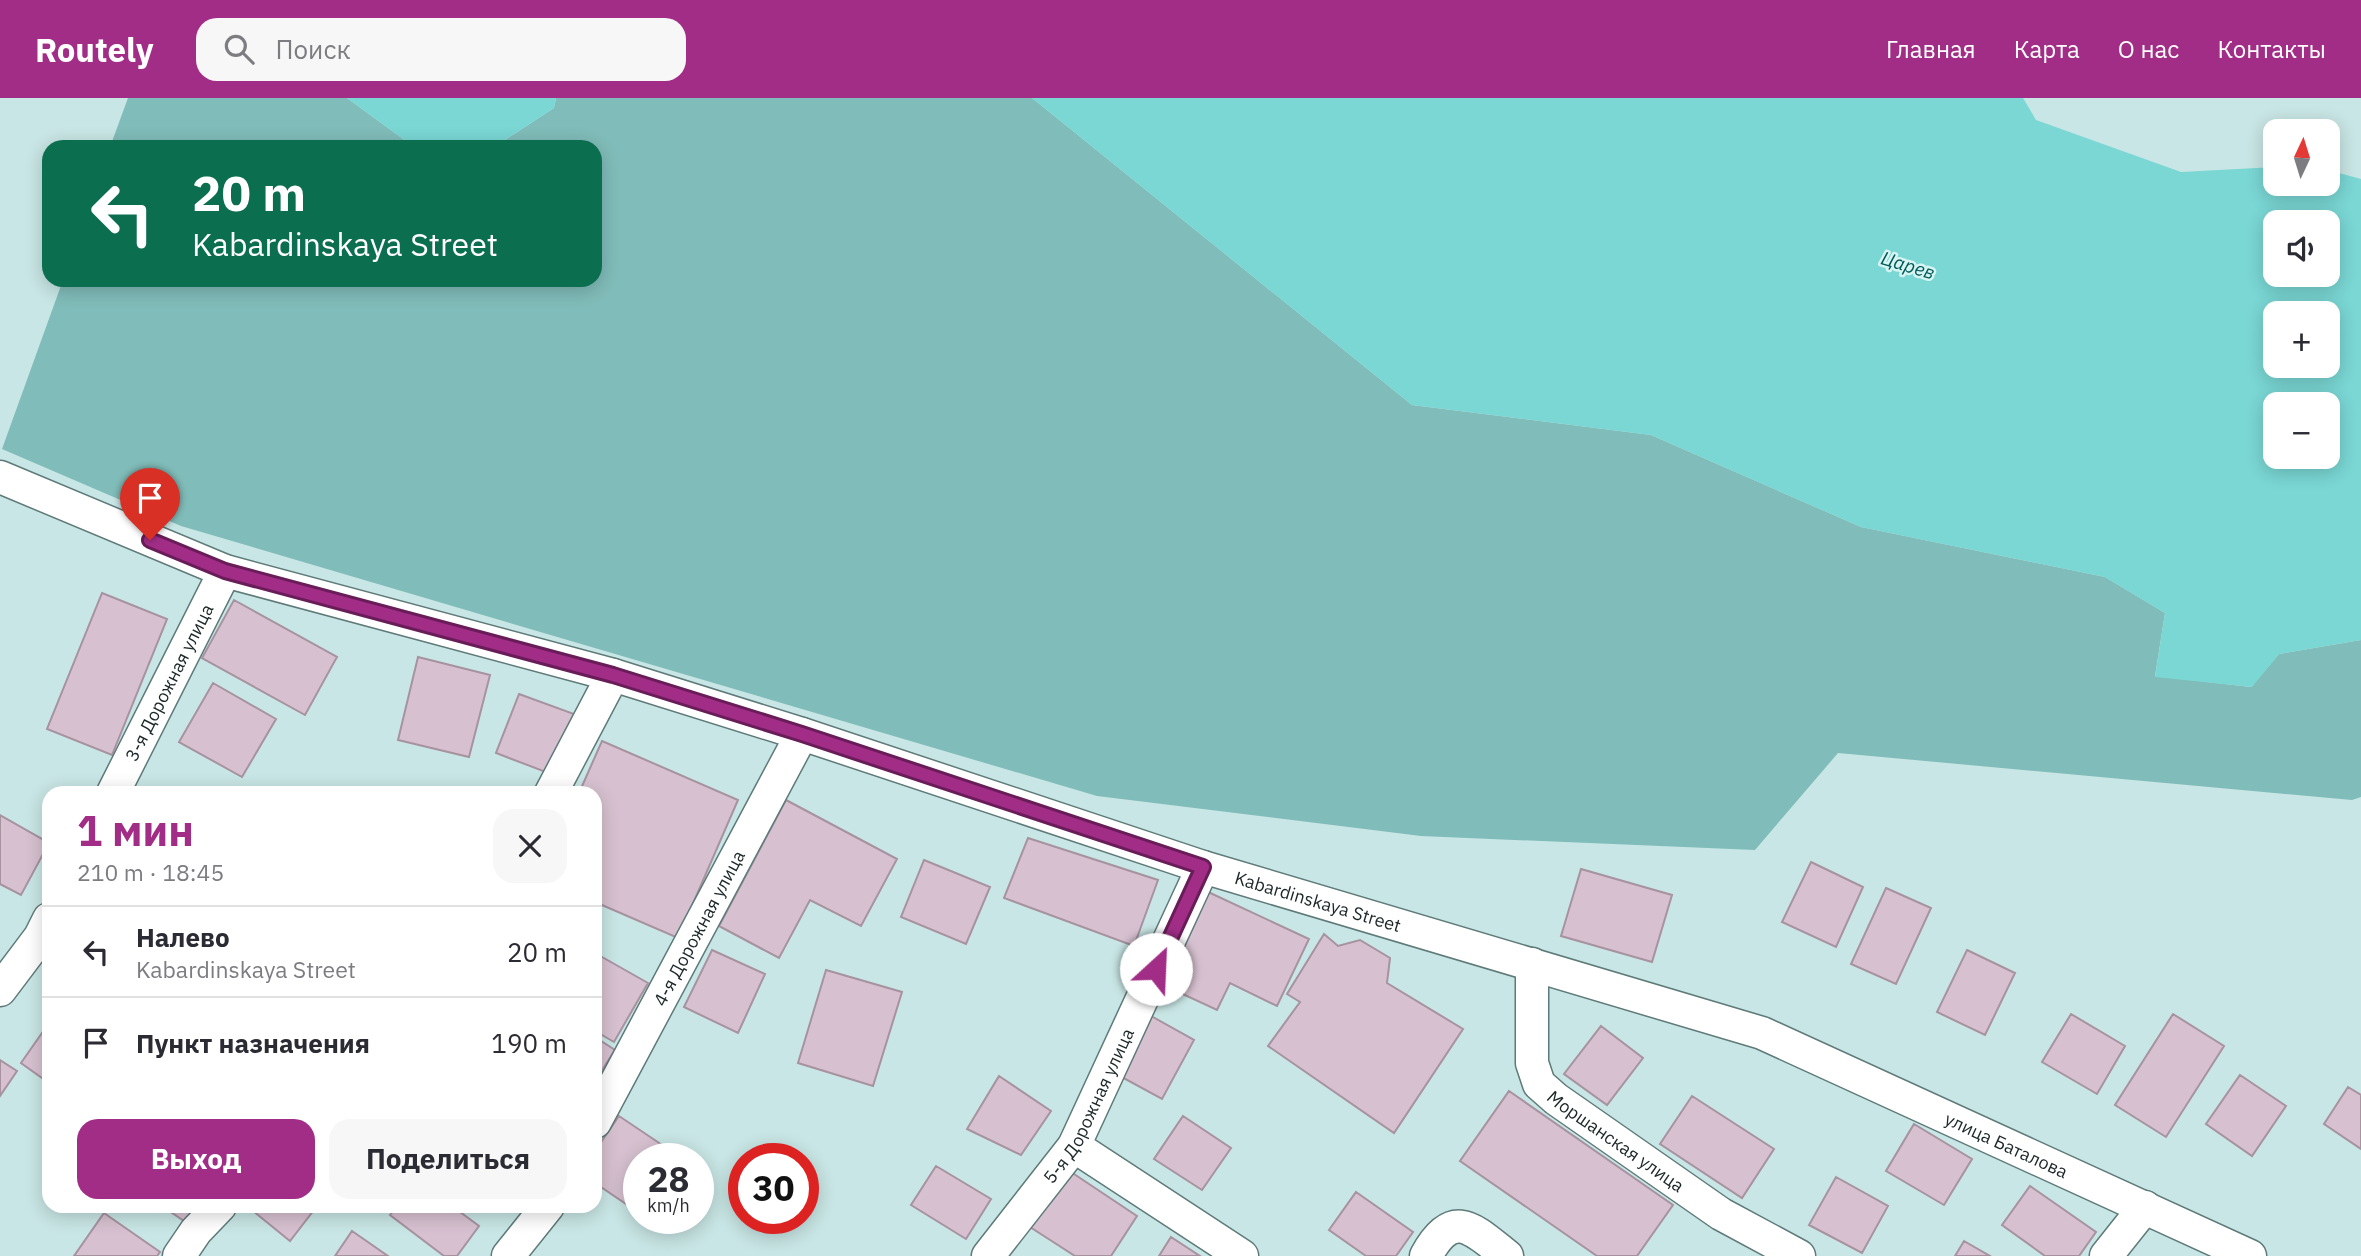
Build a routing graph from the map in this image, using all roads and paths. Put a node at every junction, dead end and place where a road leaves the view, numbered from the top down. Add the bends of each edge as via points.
1 (0, 477) edge
2 (225, 571) junction
3 (613, 675) junction
4 (802, 734) junction
5 (117, 786) edge
6 (555, 786) edge
7 (1203, 867) junction
8 (42, 933) edge
9 (1532, 964) junction
10 (0, 990) edge
11 (1762, 1033) joint
12 (602, 1109) edge
13 (1074, 1146) junction
14 (2145, 1208) junction
15 (213, 1213) edge
16 (542, 1213) edge
17 (179, 1256) edge
18 (508, 1256) edge
19 (988, 1256) edge
20 (1242, 1256) edge
21 (1426, 1256) edge
22 (1507, 1256) edge
23 (1800, 1256) edge
24 (2106, 1256) edge
25 (2250, 1256) edge

1 - 2 street, Kabardinskaya Street
2 - 3 street, Kabardinskaya Street
2 - 5 street, 3-я Дорожная улица
3 - 4 street, Kabardinskaya Street
3 - 6 street
4 - 7 street, Kabardinskaya Street
4 - 12 street, 4-я Дорожная улица
7 - 9 street, Kabardinskaya Street
7 - 13 street, 5-я Дорожная улица
8 - 10 street
9 - 11 street, Kabardinskaya Street
9 - 23 street, Моршанская улица via 1532,1063 1539,1084 1721,1214
11 - 14 street, улица Баталова
13 - 19 street, 5-я Дорожная улица
13 - 20 street
14 - 24 street
14 - 25 street, улица Баталова
15 - 17 street
16 - 18 street
21 - 22 street via 1438,1236 1460,1225 1471,1228

